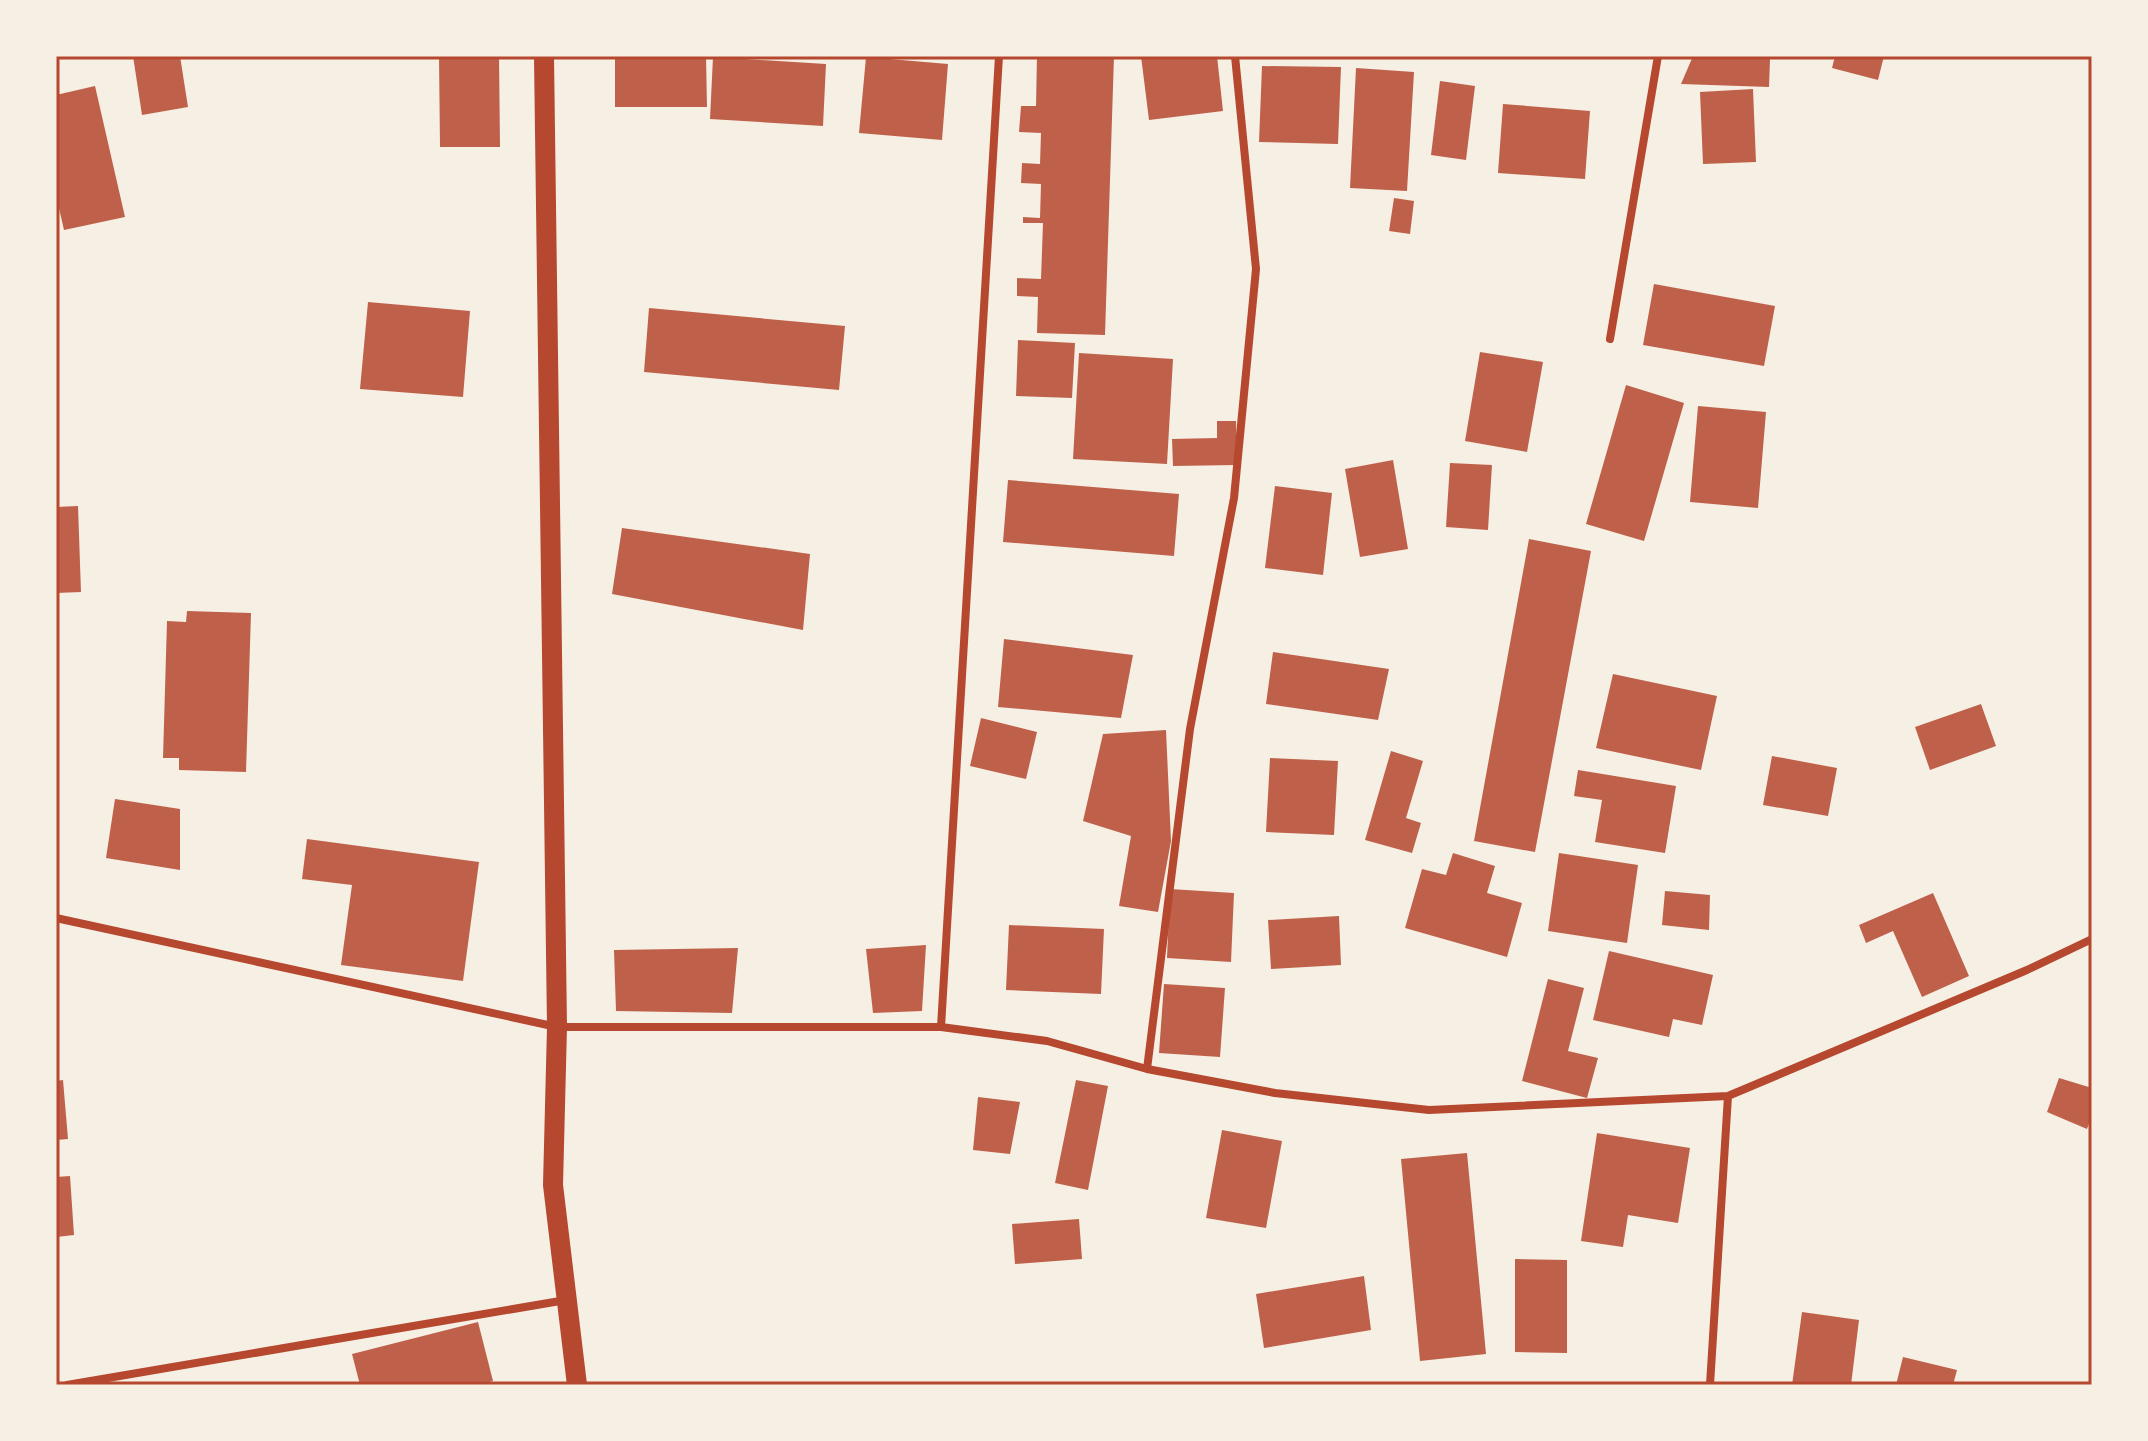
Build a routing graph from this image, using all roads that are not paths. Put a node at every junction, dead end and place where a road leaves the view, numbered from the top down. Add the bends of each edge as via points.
1 (544, 56) edge
2 (999, 56) edge
3 (1235, 56) edge
4 (1658, 56) edge
5 (1610, 339) dead end
6 (56, 918) edge
7 (2092, 939) edge
8 (557, 1027) junction
9 (941, 1027) junction
10 (1147, 1069) junction
11 (1728, 1096) junction
12 (567, 1299) junction
13 (67, 1385) edge
14 (577, 1385) edge
15 (1710, 1385) edge

1 - 8 main road
2 - 9 street
3 - 10 street via 1256,269 1234,498 1190,729
4 - 5 street
6 - 8 street
7 - 11 street
8 - 9 street
8 - 12 main road via 553,1185
9 - 10 street via 1047,1041
10 - 11 street via 1275,1093 1429,1110
11 - 15 street
12 - 13 street
12 - 14 main road

